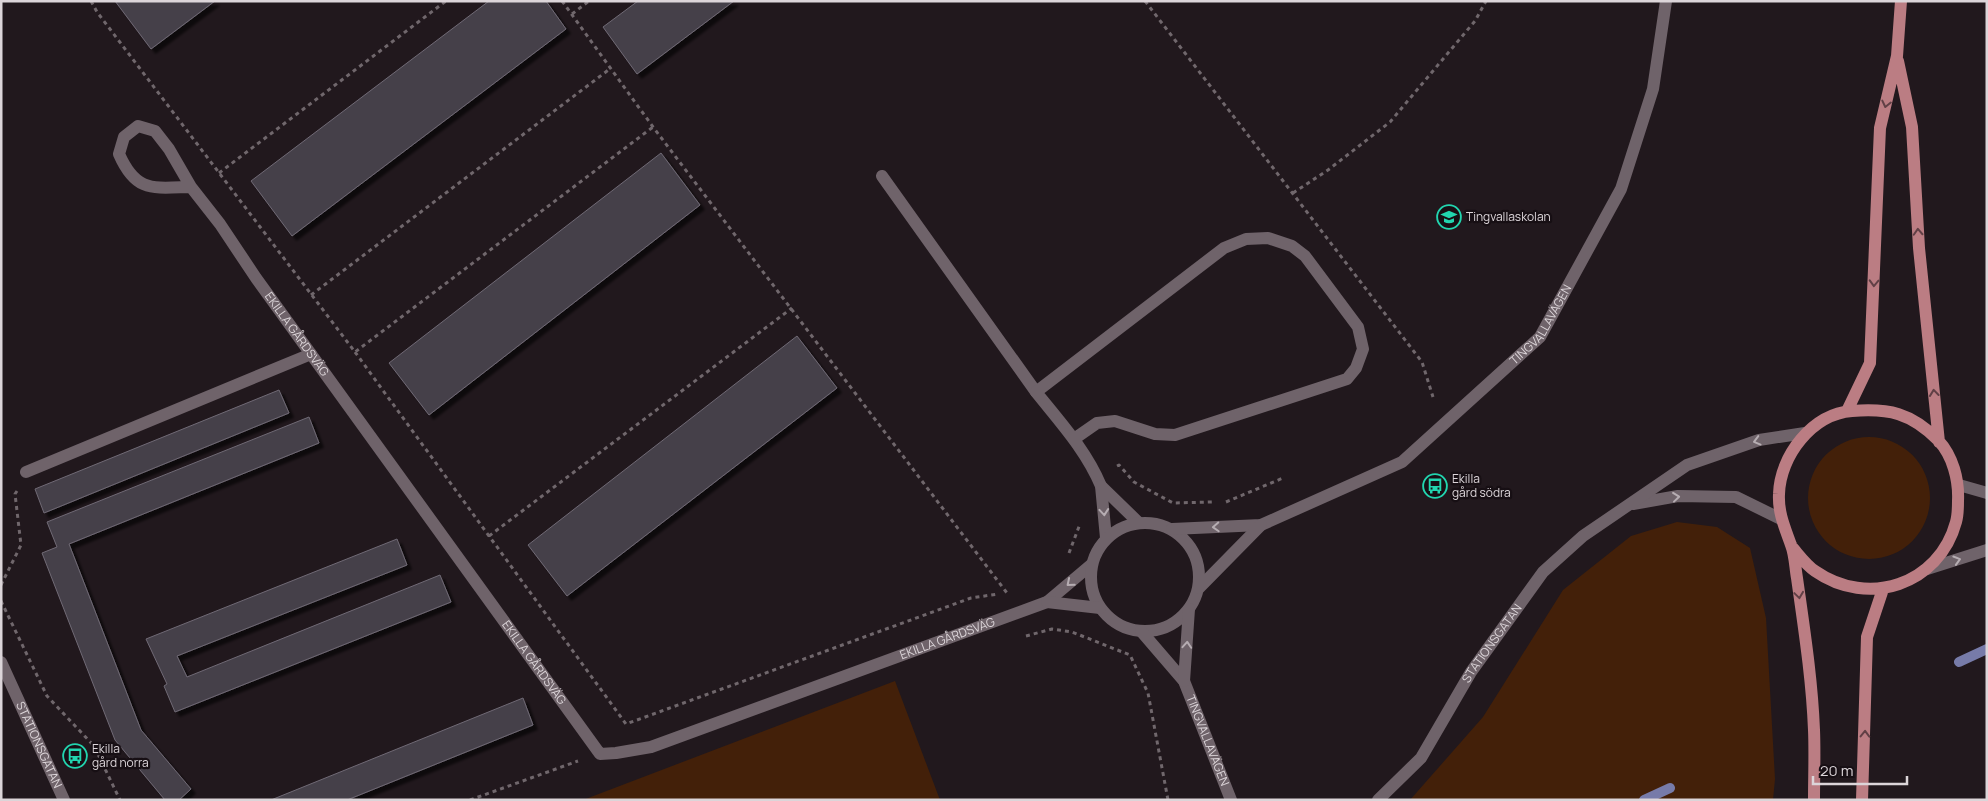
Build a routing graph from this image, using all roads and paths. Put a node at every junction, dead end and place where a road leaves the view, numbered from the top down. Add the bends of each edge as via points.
1 (91, 1) edge
2 (446, 1) edge
3 (562, 1) edge
4 (589, 1) edge
5 (1145, 1) edge
6 (1486, 1) edge
7 (1666, 1) edge
8 (1901, 1) edge
9 (572, 14) junction
10 (1897, 56) junction
11 (611, 68) junction
12 (653, 127) junction
13 (219, 173) junction
14 (882, 176) dead end
15 (191, 187) junction
16 (1292, 193) junction
17 (311, 295) junction
18 (792, 308) junction
19 (355, 352) junction
20 (311, 354) junction
21 (1036, 392) junction
22 (1433, 397) dead end
23 (1847, 411) junction
24 (1805, 433) junction
25 (1074, 439) junction
26 (1939, 442) junction
27 (26, 472) joint
28 (1283, 478) dead end
29 (1100, 483) junction
30 (1958, 485) junction
31 (1987, 493) edge
32 (1628, 505) junction
33 (1080, 518) dead end
34 (1781, 519) junction
35 (1138, 522) junction
36 (1260, 525) junction
37 (1172, 529) junction
38 (489, 536) junction
39 (1106, 538) junction
40 (1792, 547) junction
41 (1987, 550) edge
42 (1068, 557) dead end
43 (1092, 564) junction
44 (1928, 569) junction
45 (1, 585) edge
46 (1199, 588) junction
47 (1882, 589) junction
48 (1008, 593) junction
49 (1, 601) edge
50 (1047, 602) junction
51 (1100, 608) junction
52 (1189, 609) junction
53 (1015, 614) junction
54 (1141, 631) junction
55 (1, 662) edge
56 (1184, 681) junction
57 (600, 754) junction
58 (64, 800) edge
59 (120, 800) edge
60 (470, 800) edge
61 (1168, 800) edge
62 (1231, 800) edge
63 (1378, 800) edge
64 (1814, 800) edge
65 (1862, 800) edge

1 - 13 path
2 - 13 path
3 - 9 path
4 - 9 path
5 - 16 path
6 - 16 path via 1475,21 1390,122
7 - 36 street, TINGVALLAVÄGEN via 1653,89 1621,189 1540,337 1402,462
8 - 10 main road
9 - 11 path
10 -> 23 main road via 1880,128 1870,363
26 -> 10 main road via 1919,248 1912,126
11 - 12 path
11 - 17 path
12 - 18 path
12 - 19 path
13 - 17 path
14 - 21 street
15 - 15 street, EKILLA GÅRDSVÄG via 155,130 138,126 124,137 119,154 126,171 139,183 154,188
15 - 20 street, EKILLA GÅRDSVÄG
16 - 22 path via 1422,362
17 - 19 path
18 - 38 path
18 - 48 path
19 - 38 path
20 - 27 street
20 - 57 street, EKILLA GÅRDSVÄG
21 - 25 street
21 - 25 street via 1224,248 1246,239 1268,238 1292,246 1305,256 1358,327 1363,349 1356,368 1347,379 1175,435 1155,434 1115,421 1098,423
23 - 24 main road via 1824,420
23 - 26 main road via 1879,409 1902,415 1922,426
24 -> 32 street, STATIONSGATAN via 1759,440 1687,465
24 - 34 main road via 1784,467 1778,493
25 - 29 street
26 - 30 main road via 1951,460
27 - 45 path via 15,494 21,545
28 - 29 path via 1228,502 1173,503 1134,482 1119,465
29 - 35 street
29 -> 39 street
30 - 31 street
30 - 44 main road via 1957,520 1947,546
32 -> 34 street, STATIONSGATAN via 1678,496 1736,497
32 - 63 street, STATIONSGATAN via 1583,536 1543,572 1471,672 1421,758
33 - 42 path via 1080,527
34 - 40 main road
35 - 37 street
35 - 39 street
36 -> 37 street
36 - 46 street
37 - 46 street via 1194,554 1200,571
38 - 48 path via 626,724 971,598
39 - 43 street
40 - 47 main road via 1813,570 1835,583 1855,589
40 -> 64 main road via 1805,631 1813,720
44 -> 41 street
43 -> 50 street
43 - 51 street via 1091,583
44 - 47 main road via 1906,582
46 - 52 street
65 -> 47 main road via 1866,637
48 - 53 path
49 - 59 path via 47,696 94,746
50 - 51 street
50 - 53 street, EKILLA GÅRDSVÄG
51 - 54 street via 1113,622
52 - 54 street via 1182,618 1167,627
56 -> 52 street
53 - 57 street, EKILLA GÅRDSVÄG via 651,747
53 - 61 path via 1024,637 1052,629 1072,632 1130,654 1148,693
54 - 56 street
55 - 58 street, STATIONSGATAN
56 - 62 street, TINGVALLAVÄGEN
57 - 60 path

